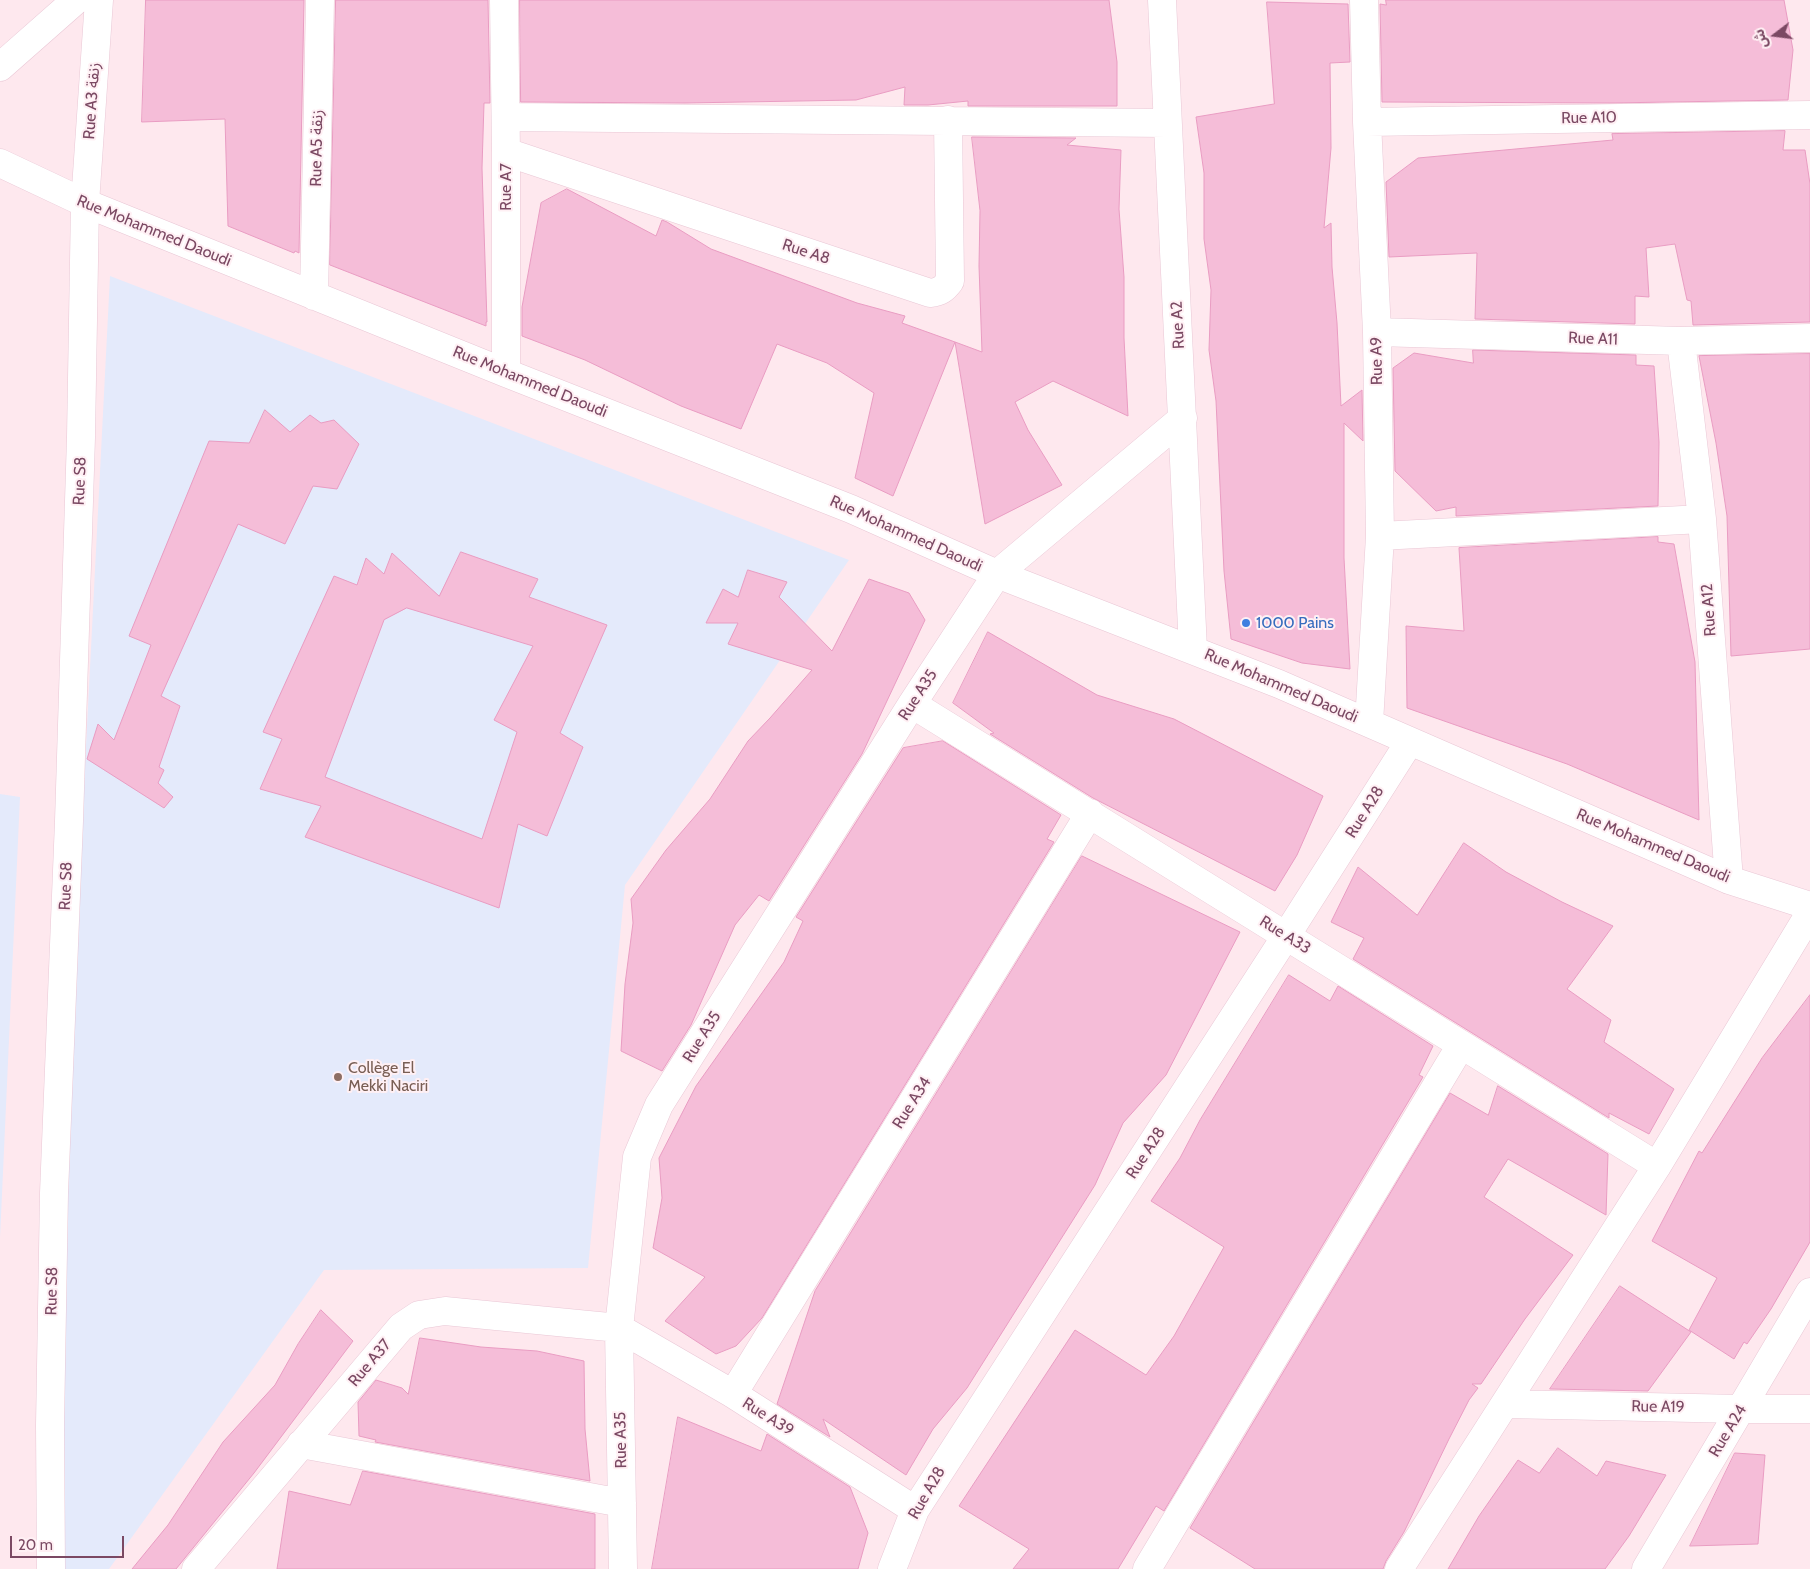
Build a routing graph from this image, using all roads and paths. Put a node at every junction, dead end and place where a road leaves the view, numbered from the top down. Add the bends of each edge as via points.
1 (76, 0) edge
2 (99, 0) edge
3 (320, 0) edge
4 (504, 0) edge
5 (1162, 0) edge
6 (1364, 0) edge
7 (0, 67) edge
8 (1810, 115) edge
9 (506, 117) junction
10 (948, 120) junction
11 (1367, 122) junction
12 (1167, 123) junction
13 (506, 152) junction
14 (0, 164) edge
15 (85, 203) junction
16 (314, 296) junction
17 (1377, 332) junction
18 (1810, 338) edge
19 (1681, 341) junction
20 (506, 373) junction
21 (1183, 418) junction
22 (1702, 519) junction
23 (1380, 536) junction
24 (997, 574) junction
25 (1193, 649) junction
26 (912, 704) junction
27 (1369, 722) junction
28 (1410, 741) junction
29 (1090, 813) junction
30 (1729, 880) junction
31 (1810, 906) edge
32 (1810, 913) edge
33 (1286, 936) junction
34 (1461, 1045) junction
35 (1657, 1166) junction
36 (1810, 1292) edge
37 (619, 1328) junction
38 (733, 1394) junction
39 (1506, 1404) junction
40 (1741, 1409) junction
41 (1810, 1409) edge
42 (302, 1444) junction
43 (622, 1503) junction
44 (915, 1510) junction
45 (51, 1569) edge
46 (198, 1569) edge
47 (623, 1569) edge
48 (892, 1569) edge
49 (1147, 1569) edge
50 (1399, 1569) edge
51 (1646, 1569) edge

1 - 7 street
2 - 15 street, Rue A3 زنقة
3 - 16 street, Rue A5 زنقة
4 - 9 street, Rue A7
5 - 12 street, Rue A2
6 - 11 street, Rue A9
8 - 11 street, Rue A10
9 - 10 street
9 - 13 street, Rue A7
10 - 12 street
10 - 13 street, Rue A8 via 950,281 944,289 930,293
11 - 17 street, Rue A9
12 - 21 street, Rue A2
13 - 20 street, Rue A7
14 - 15 street, Rue Mohammed Daoudi
15 - 16 street, Rue Mohammed Daoudi
15 - 45 street, Rue S8 via 81,447 54,1193
16 - 20 street, Rue Mohammed Daoudi
17 - 19 street, Rue A11
17 - 23 street, Rue A9
18 - 19 street, Rue A11
19 - 22 street, Rue A12
20 - 24 street, Rue Mohammed Daoudi via 851,508
21 - 24 street, Rue A35
21 - 25 street, Rue A2
22 - 23 street
22 - 30 street, Rue A12
23 - 27 street, Rue A9
24 - 25 street, Rue Mohammed Daoudi
24 - 26 street, Rue A35
25 - 27 street, Rue Mohammed Daoudi
26 - 29 street, Rue A33
26 - 37 street, Rue A35 via 655,1114 638,1157
27 - 28 street, Rue Mohammed Daoudi
28 - 30 street, Rue Mohammed Daoudi
28 - 33 street, Rue A28
29 - 33 street, Rue A33
29 - 38 street, Rue A34
30 - 31 street, Rue Mohammed Daoudi
32 - 35 street
33 - 34 street, Rue A33
33 - 44 street, Rue A28
34 - 35 street, Rue A33
34 - 49 street
35 - 39 street
36 - 40 street, Rue A24
37 - 38 street, Rue A39
37 - 42 street, Rue A37 via 445,1311 419,1316 401,1327
37 - 43 street, Rue A35
38 - 44 street, Rue A39
39 - 40 street, Rue A19
39 - 50 street
40 - 41 street, Rue A19
40 - 51 street, Rue A24
42 - 43 street
42 - 46 street, Rue A37
43 - 47 street, Rue A35
44 - 48 street, Rue A28

